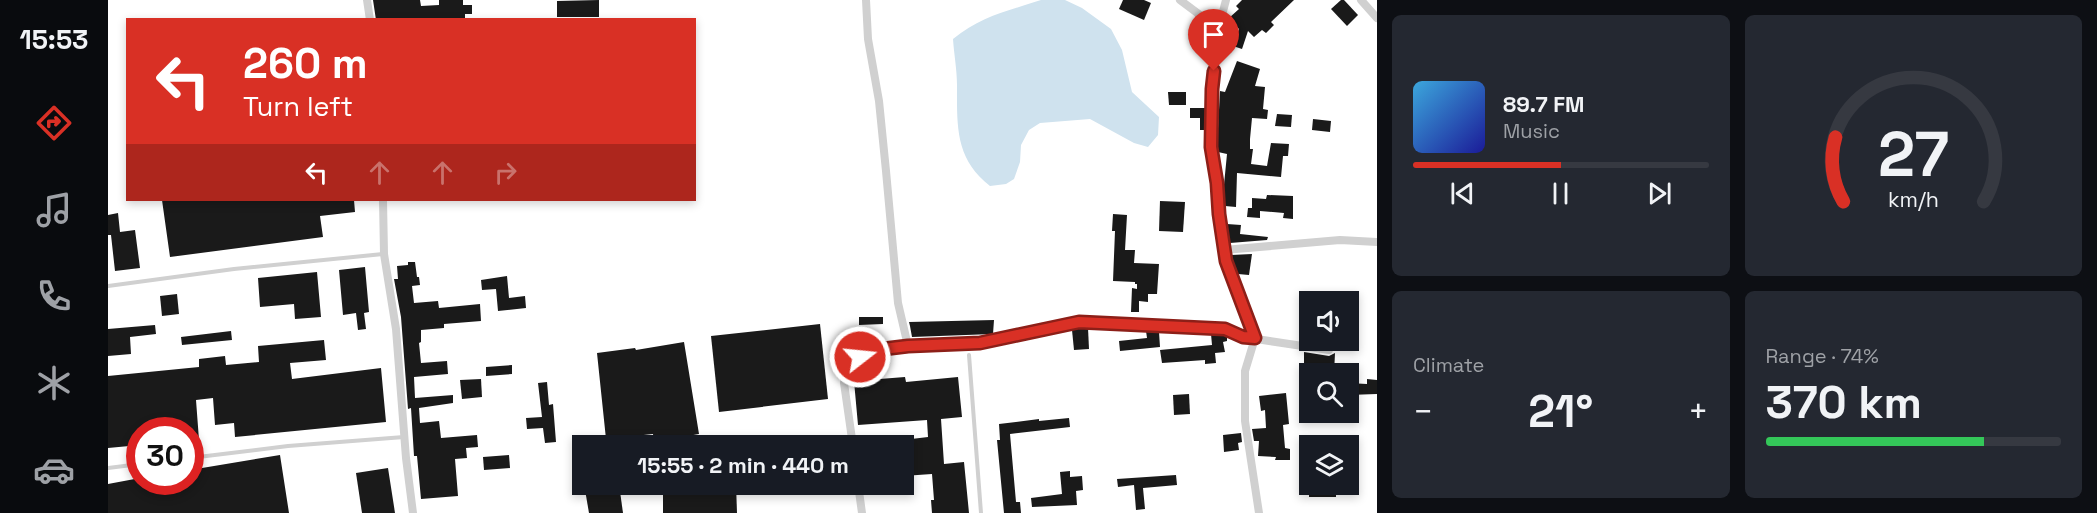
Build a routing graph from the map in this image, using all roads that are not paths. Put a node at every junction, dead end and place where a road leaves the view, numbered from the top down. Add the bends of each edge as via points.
1 (368, 0) edge
2 (866, 0) edge
3 (1180, 0) edge
4 (1227, 0) edge
5 (1361, 0) edge
6 (370, 18) edge
7 (1377, 18) edge
8 (1220, 30) junction
9 (383, 201) edge
10 (1377, 242) edge
11 (1224, 250) junction
12 (384, 254) junction
13 (108, 286) edge
14 (1255, 338) junction
15 (1299, 345) edge
16 (908, 346) junction
17 (969, 355) dead end
18 (851, 435) edge
19 (404, 437) junction
20 (204, 456) edge
21 (126, 466) edge
22 (108, 468) edge
23 (859, 495) edge
24 (413, 513) edge
25 (861, 513) edge
26 (981, 513) edge
27 (1259, 513) edge

1 - 6 street
2 - 16 street via 898,303
3 - 8 street
4 - 8 street
5 - 7 street
8 - 11 street via 1212,89 1211,147
9 - 12 street
10 - 11 street via 1340,240
11 - 14 street
12 - 13 lane
12 - 19 street via 396,329
14 - 15 street
14 - 16 street via 1225,329 1079,322 980,343
14 - 27 street via 1245,371 1245,421
16 - 18 street via 867,351 849,364 844,382
17 - 26 lane
19 - 20 lane
19 - 24 street
21 - 22 lane
23 - 25 street

